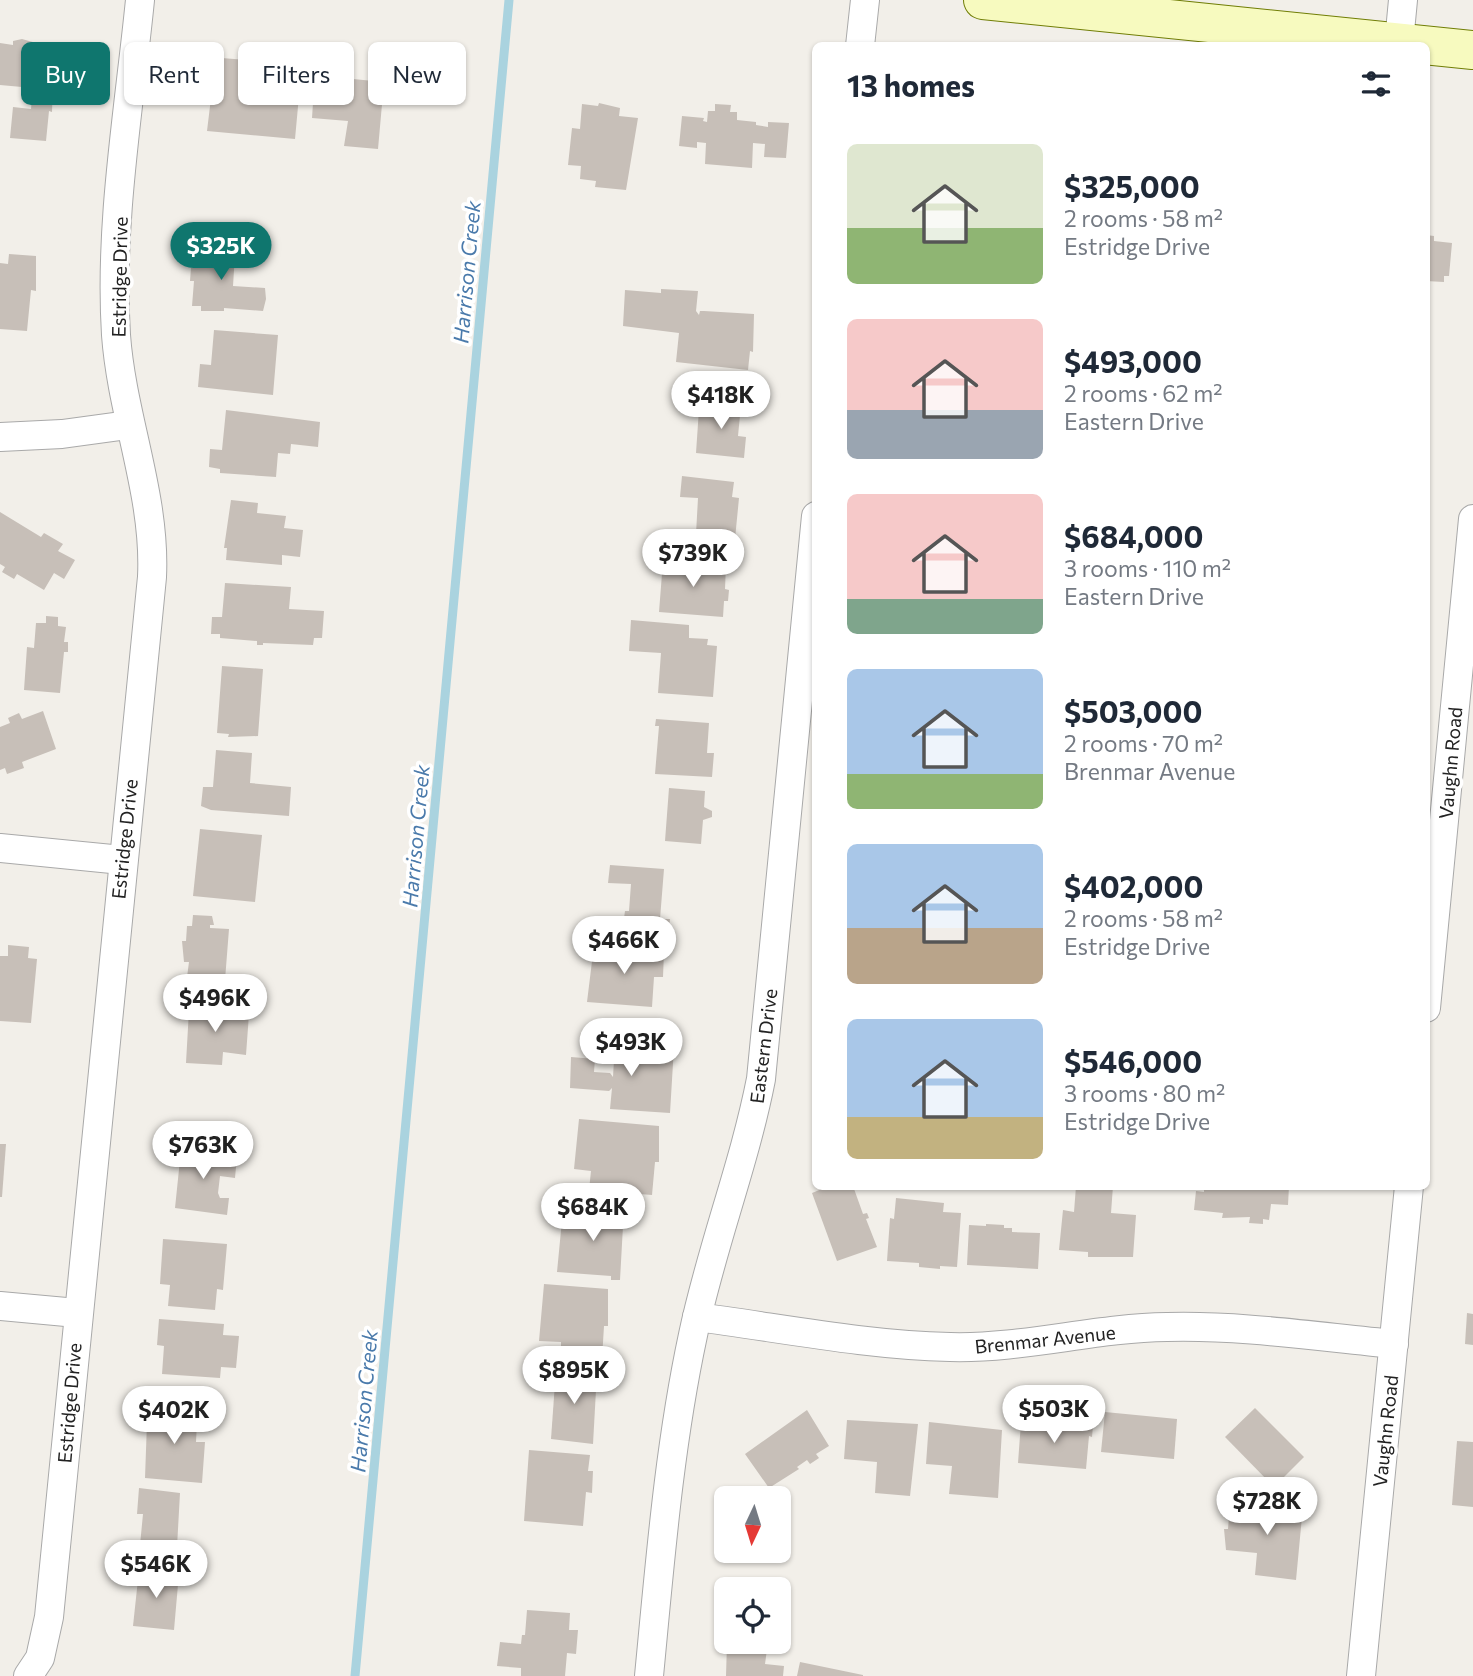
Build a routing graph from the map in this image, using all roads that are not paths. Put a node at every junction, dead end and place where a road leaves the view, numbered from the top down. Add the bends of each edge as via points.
1 (139, 0) edge
2 (865, 0) edge
3 (983, 0) edge
4 (1403, 0) edge
5 (860, 42) edge
6 (1399, 42) joint
7 (1430, 45) edge
8 (1473, 50) edge
9 (128, 425) junction
10 (0, 437) edge
11 (1473, 519) edge
12 (812, 557) edge
13 (0, 848) edge
14 (122, 860) junction
15 (1430, 966) edge
16 (1409, 1190) edge
17 (0, 1306) edge
18 (77, 1313) junction
19 (697, 1317) junction
20 (1394, 1344) junction
21 (28, 1676) edge
22 (649, 1676) edge
23 (1361, 1676) edge

1 - 9 street, Estridge Drive via 114,293
2 - 5 street
3 - 6 street
4 - 6 street
7 - 8 street
9 - 10 street
9 - 14 street, Estridge Drive via 152,532 153,556
11 - 15 street, Vaughn Road
12 - 19 street, Eastern Drive via 761,1079
13 - 14 street
14 - 18 street, Estridge Drive
16 - 20 street, Vaughn Road
17 - 18 street
18 - 21 street, Estridge Drive via 49,1617 40,1658
19 - 20 street, Brenmar Avenue via 951,1347 1165,1327
19 - 22 street, Eastern Drive via 678,1416
20 - 23 street, Vaughn Road

